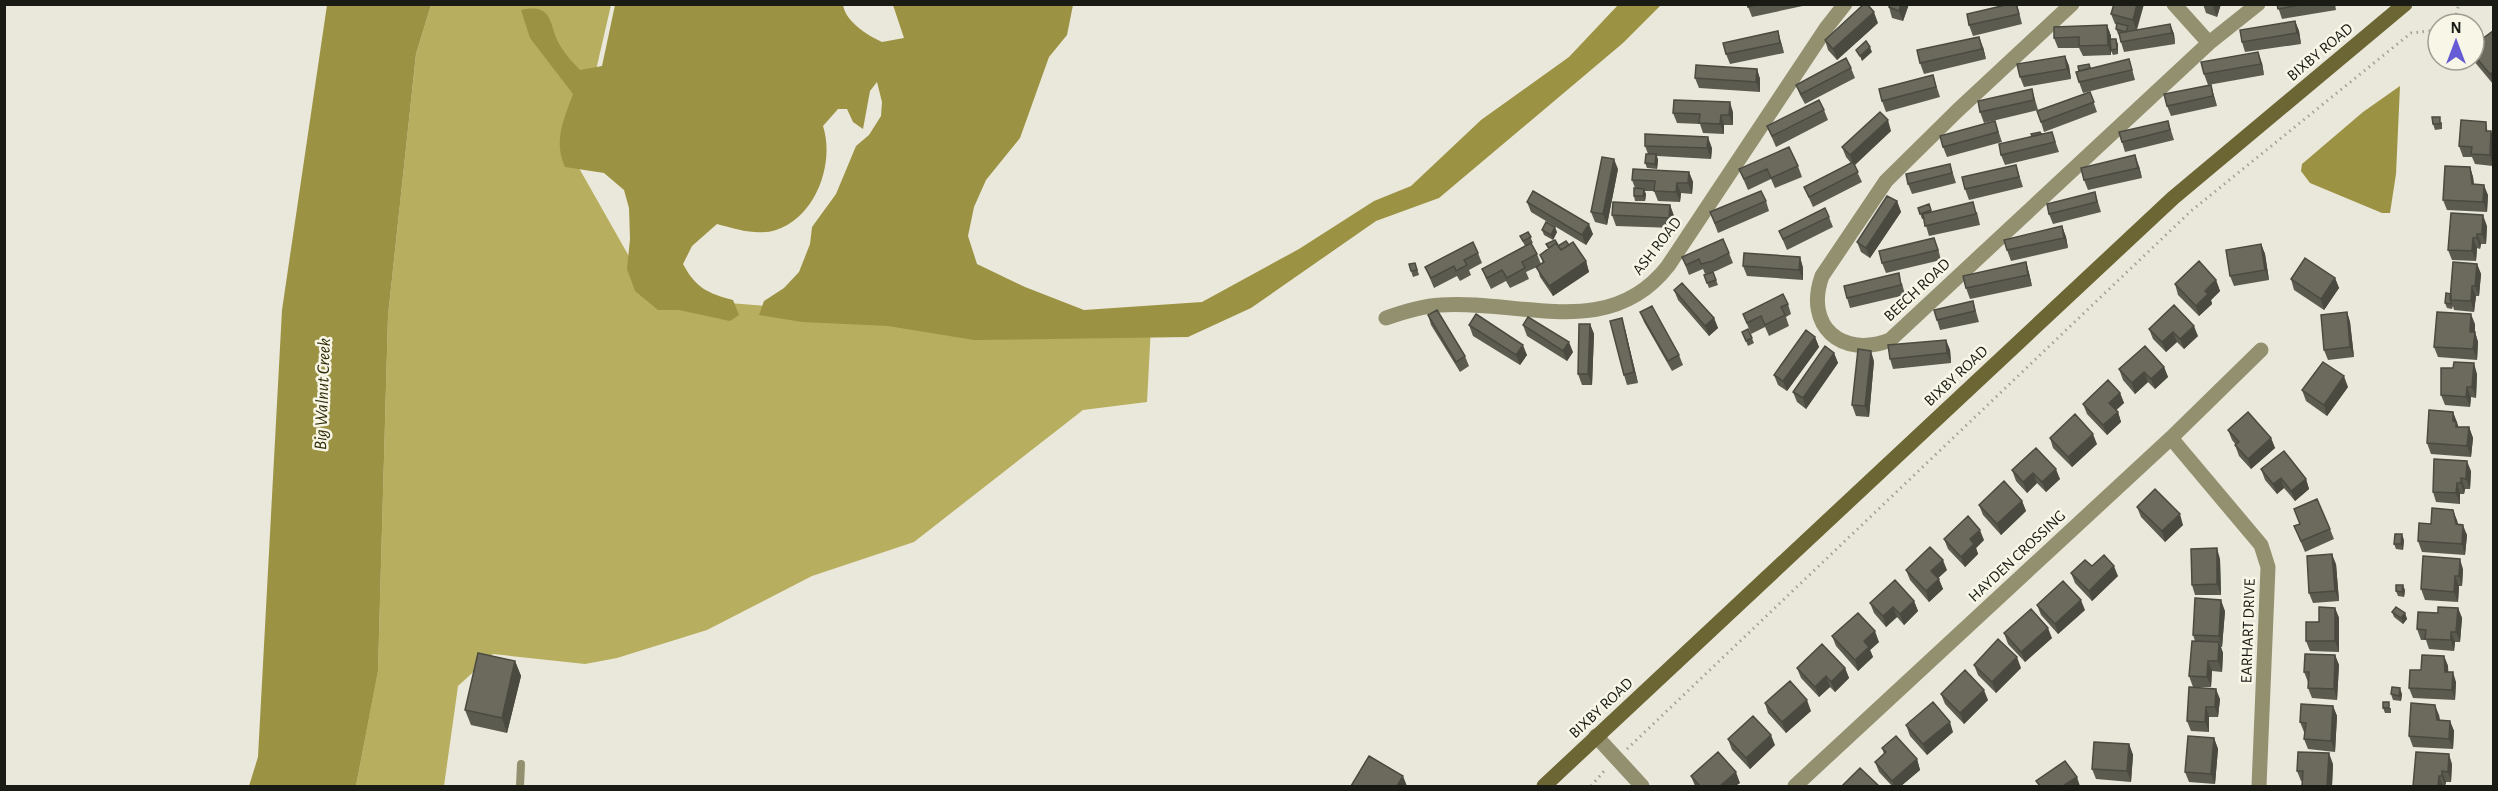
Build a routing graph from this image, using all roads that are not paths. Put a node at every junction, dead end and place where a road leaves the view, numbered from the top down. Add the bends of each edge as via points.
1 (1845, 4) edge
2 (2072, 4) edge
3 (2174, 4) edge
4 (2258, 4) edge
5 (2404, 4) edge
6 (2209, 43) junction
7 (1386, 318) dead end
8 (2261, 350) dead end
9 (2171, 438) junction
10 (1596, 736) junction
11 (521, 764) dead end
12 (520, 786) edge
13 (1544, 786) edge
14 (1642, 786) edge
15 (1795, 786) edge
16 (2259, 786) edge

1 - 7 street, ASH ROAD via 1668,266 1631,300 1615,307 1568,312 1440,304
2 - 6 street, BEECH ROAD via 1886,181 1822,276 1818,288 1818,313 1840,341 1863,347 1890,340
3 - 6 street
4 - 6 street, BEECH ROAD
5 - 10 street, BIXBY ROAD via 2173,198
8 - 9 street, HAYDEN CROSSING
9 - 15 street, HAYDEN CROSSING
9 - 16 street, EARHART DRIVE via 2261,545 2268,567
10 - 13 street, BIXBY ROAD
10 - 14 street
11 - 12 lane

